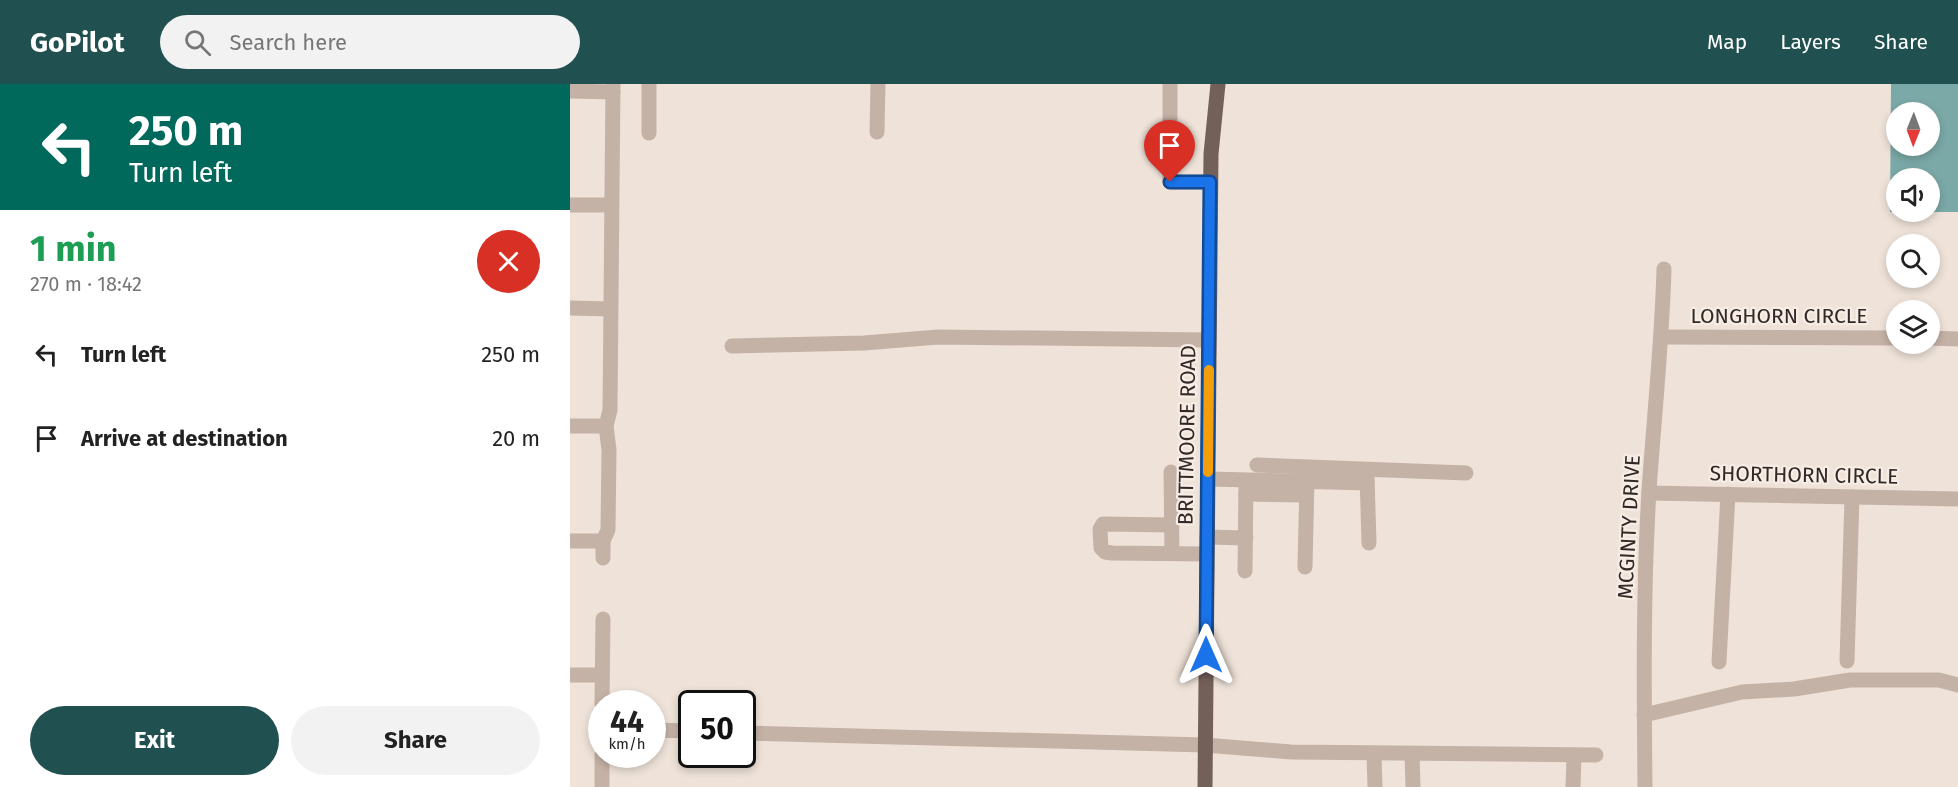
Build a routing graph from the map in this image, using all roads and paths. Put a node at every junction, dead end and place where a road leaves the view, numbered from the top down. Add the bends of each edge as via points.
1 (649, 84) edge
2 (878, 84) edge
3 (1170, 84) edge
4 (1218, 84) edge
5 (613, 88) edge
6 (570, 91) edge
7 (878, 132) dead end
8 (649, 133) dead end
9 (1210, 182) junction
10 (570, 205) edge
11 (611, 205) junction
12 (1664, 269) dead end
13 (570, 308) edge
14 (610, 309) junction
15 (1662, 337) junction
16 (1886, 338) edge
17 (1940, 339) edge
18 (1958, 339) edge
19 (1209, 340) junction
20 (732, 346) dead end
21 (570, 426) edge
22 (606, 426) junction
23 (1257, 465) dead end
24 (1171, 472) dead end
25 (1466, 473) dead end
26 (1367, 476) junction
27 (1208, 479) junction
28 (1246, 487) junction
29 (1306, 488) junction
30 (1649, 493) junction
31 (1728, 494) junction
32 (1852, 497) junction
33 (1958, 499) edge
34 (1172, 525) junction
35 (1207, 537) junction
36 (1246, 538) junction
37 (570, 541) edge
38 (603, 541) junction
39 (1369, 543) dead end
40 (1172, 553) junction
41 (1207, 554) junction
42 (603, 558) dead end
43 (1305, 567) dead end
44 (1245, 571) dead end
45 (603, 619) dead end
46 (1846, 661) dead end
47 (1719, 662) dead end
48 (570, 675) edge
49 (602, 675) junction
50 (1958, 685) edge
51 (602, 690) edge
52 (1644, 715) junction
53 (756, 733) edge
54 (1205, 745) junction
55 (1374, 753) junction
56 (1412, 754) junction
57 (1574, 754) junction
58 (1596, 755) dead end
59 (602, 768) edge
60 (602, 787) edge
61 (1205, 787) edge
62 (1375, 787) edge
63 (1413, 787) edge
64 (1573, 787) edge
65 (1645, 787) edge

1 - 8 street
2 - 7 street
3 - 9 street via 1170,182
4 - 9 main road, BRITTMOORE ROAD
5 - 6 street
5 - 11 street
9 - 19 main road, BRITTMOORE ROAD
10 - 11 street
11 - 14 street
12 - 15 street, MCGINTY DRIVE
13 - 14 street
14 - 22 street via 610,410
15 - 16 street, LONGHORN CIRCLE
15 - 30 street, MCGINTY DRIVE
17 - 18 street
19 - 20 street via 938,337
19 - 27 main road, BRITTMOORE ROAD
21 - 22 street
22 - 38 street via 608,530
23 - 26 street
24 - 34 street
25 - 26 street
26 - 29 street
26 - 39 street
27 - 28 street
27 - 35 main road, BRITTMOORE ROAD
28 - 29 street
28 - 36 street
29 - 43 street
30 - 31 street, SHORTHORN CIRCLE
30 - 52 street, MCGINTY DRIVE
31 - 32 street, SHORTHORN CIRCLE
31 - 47 street
32 - 33 street, SHORTHORN CIRCLE
32 - 46 street
34 - 40 street
34 - 40 street via 1109,523 1100,530 1101,548 1105,552
35 - 36 street
35 - 41 main road, BRITTMOORE ROAD
36 - 44 street
37 - 38 street
38 - 42 street
40 - 41 street
41 - 54 main road, BRITTMOORE ROAD
45 - 49 street
48 - 49 street
49 - 51 street
50 - 52 street via 1939,680 1850,680 1742,692
52 - 65 street, MCGINTY DRIVE
53 - 54 street
54 - 55 street
54 - 61 main road, BRITTMOORE ROAD
55 - 56 street
55 - 62 street
56 - 57 street
56 - 63 street
57 - 58 street
57 - 64 street
59 - 60 street

